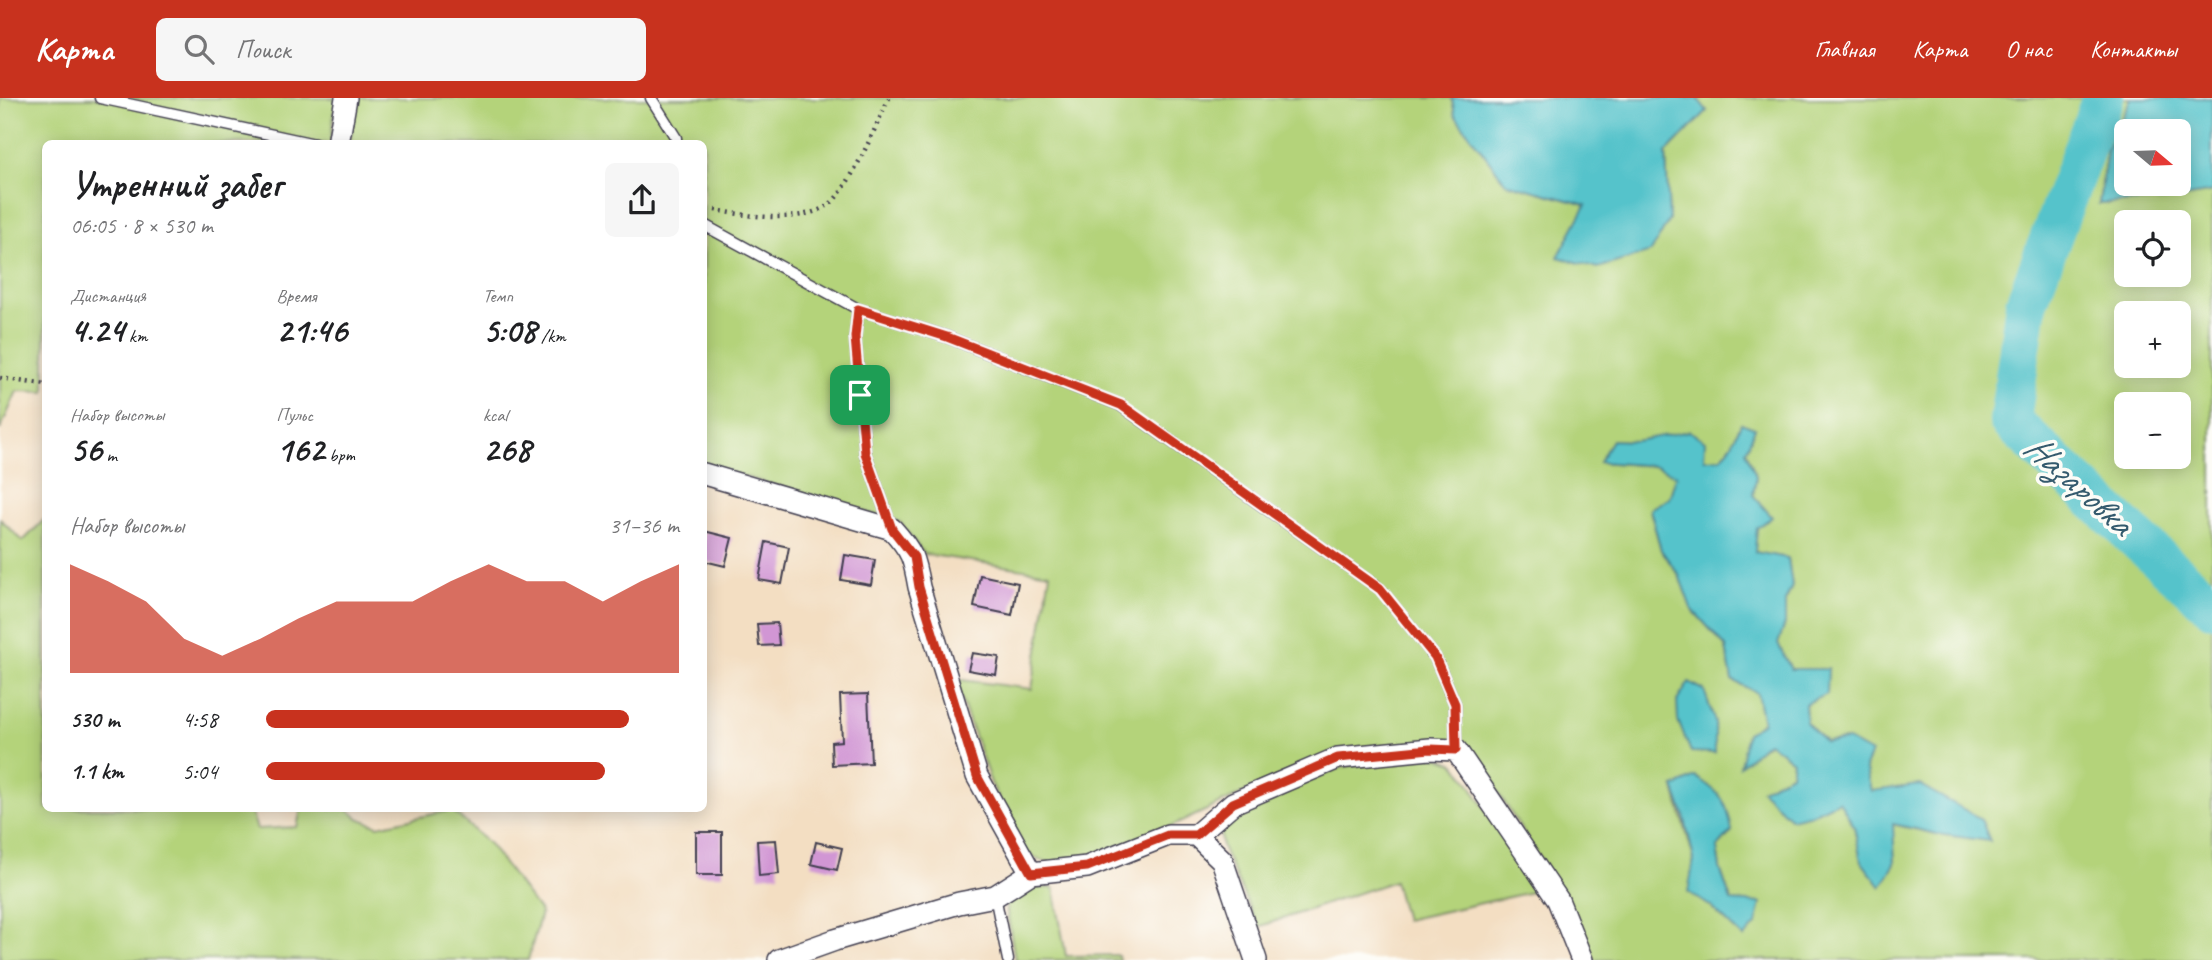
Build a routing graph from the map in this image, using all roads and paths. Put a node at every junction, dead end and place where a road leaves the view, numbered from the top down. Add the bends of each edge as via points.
1 (100, 98) edge
2 (345, 98) edge
3 (651, 98) edge
4 (889, 98) edge
5 (262, 132) junction
6 (270, 140) edge
7 (297, 140) edge
8 (339, 140) edge
9 (676, 140) edge
10 (707, 208) edge
11 (707, 227) edge
12 (858, 309) junction
13 (0, 378) edge
14 (42, 384) edge
15 (707, 475) edge
16 (892, 529) junction
17 (1456, 750) junction
18 (1196, 835) junction
19 (1031, 873) junction
20 (995, 896) junction
21 (779, 960) edge
22 (1008, 960) edge
23 (1256, 960) edge
24 (1582, 960) edge

1 - 5 lane
2 - 8 street
3 - 9 lane
4 - 10 path via 848,181 827,205 790,218
5 - 6 lane
5 - 7 lane
11 - 12 lane
12 - 16 lane via 855,337 865,453
12 - 17 lane via 947,337 1121,405 1380,589 1435,657 1455,704
13 - 14 path
15 - 16 street
16 - 19 street via 914,557 977,776
17 - 18 street via 1338,758 1233,803
17 - 24 street via 1558,901
18 - 19 street via 1168,835 1087,867
18 - 23 street via 1222,860
19 - 20 street
20 - 21 street via 946,906
20 - 22 lane

